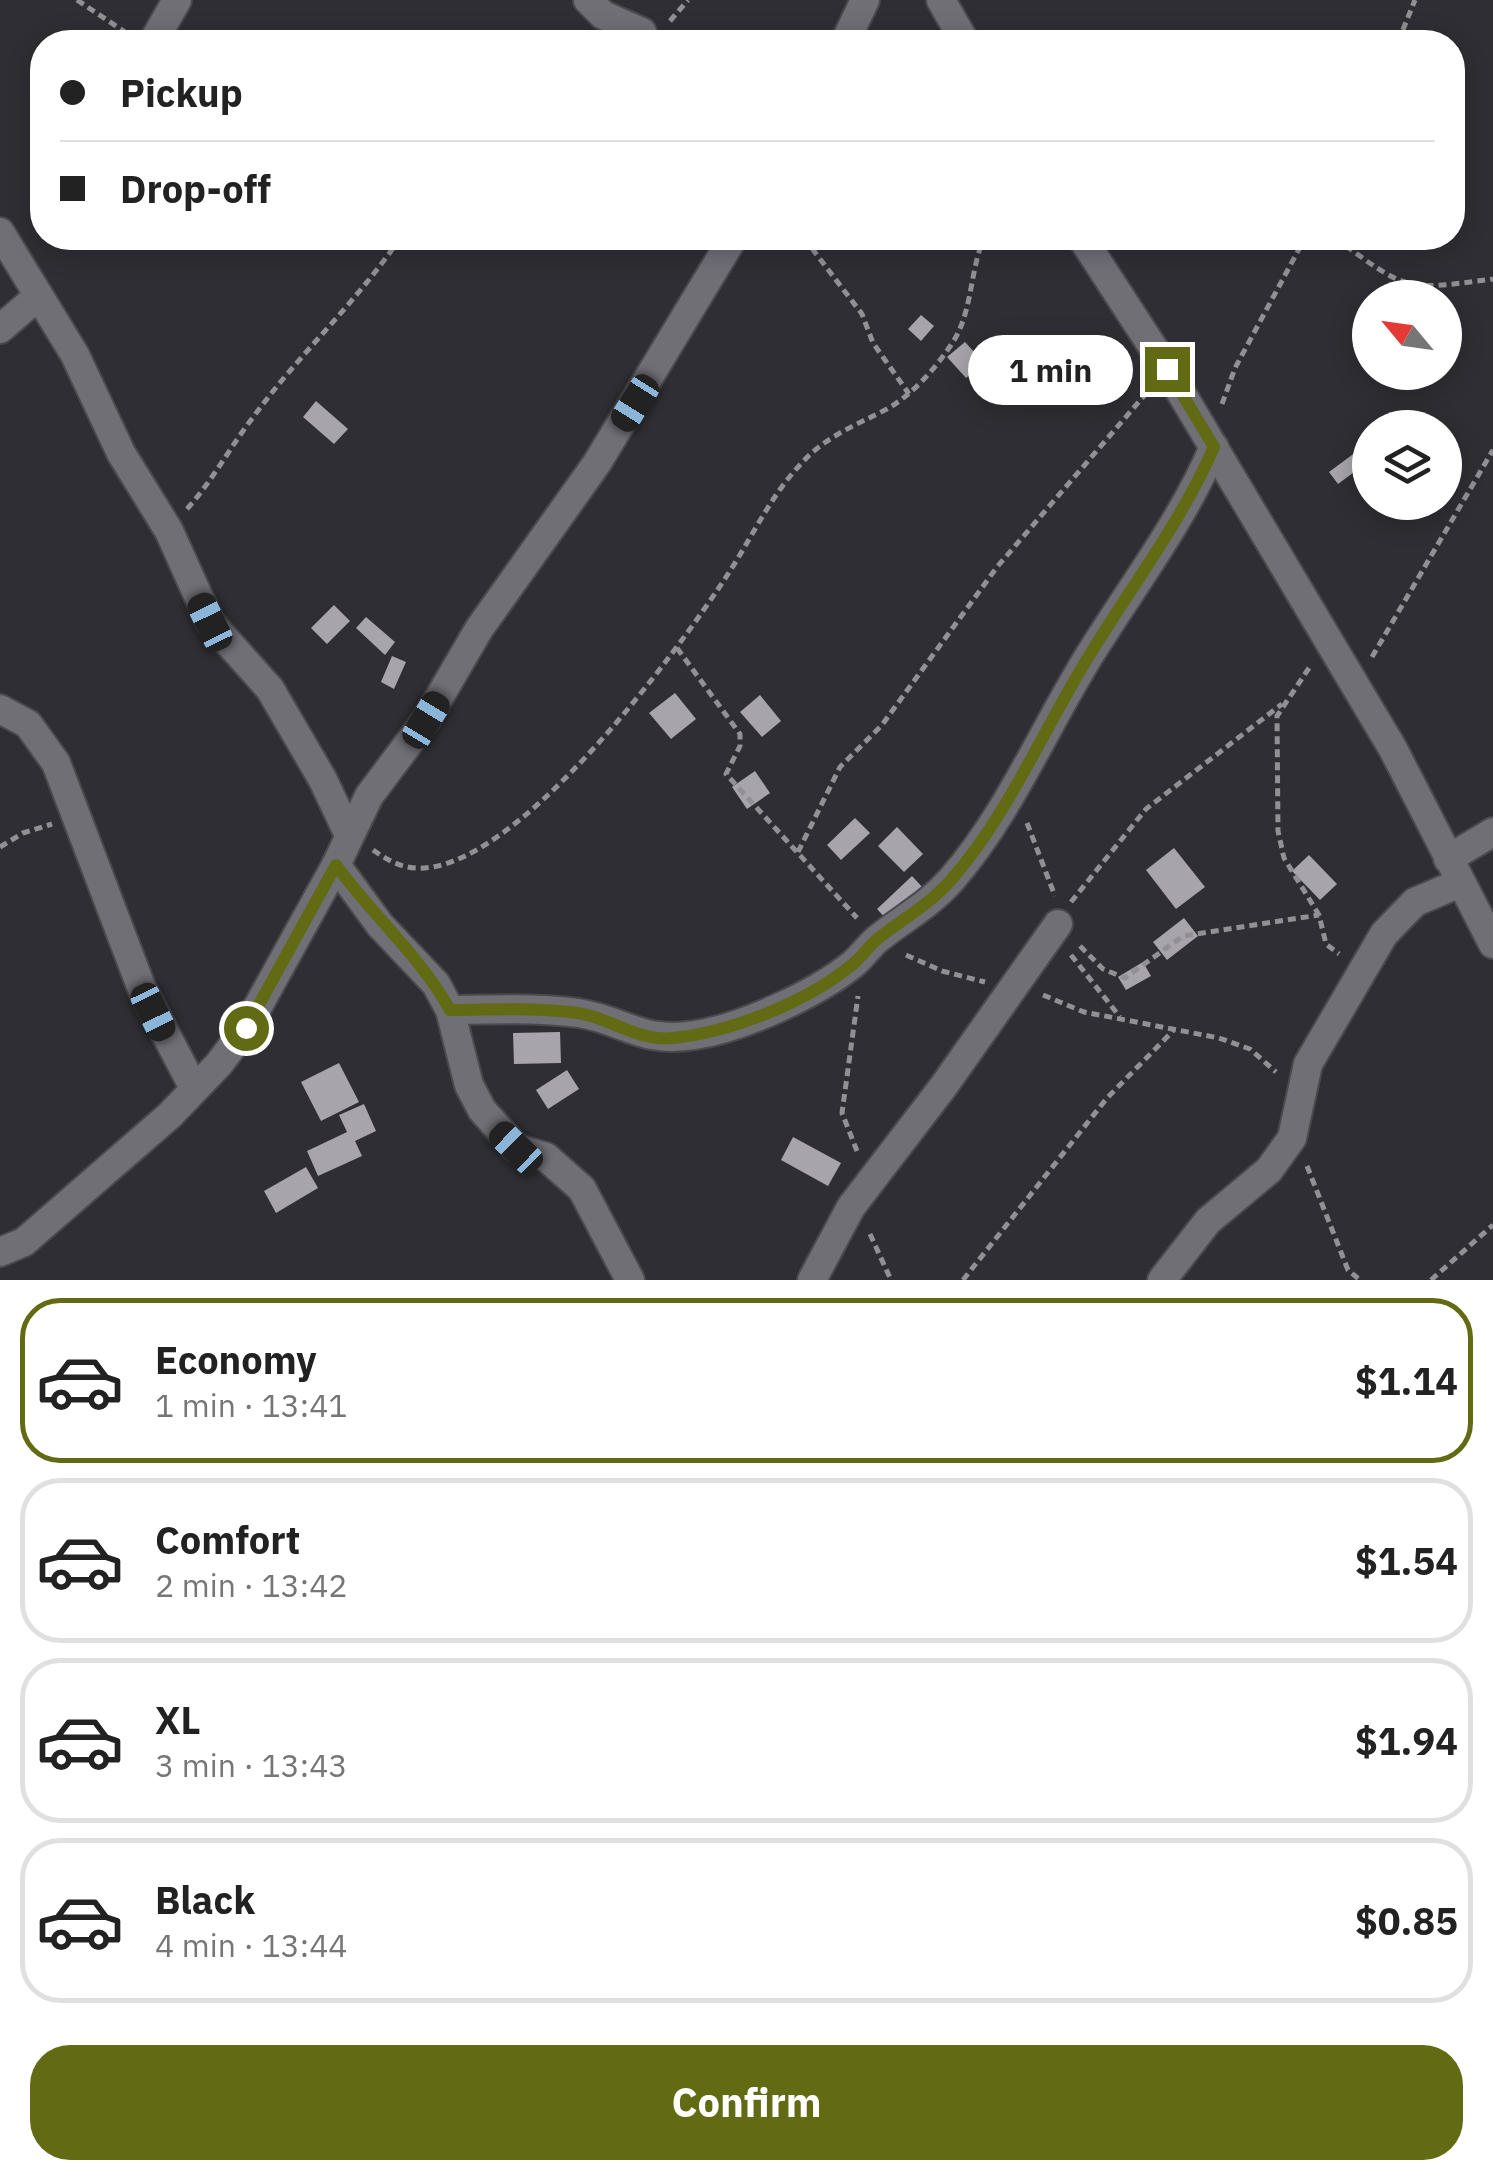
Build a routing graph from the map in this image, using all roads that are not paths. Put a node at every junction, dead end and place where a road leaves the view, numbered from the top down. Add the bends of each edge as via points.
1 (177, 0) edge
2 (588, 0) edge
3 (865, 0) edge
4 (941, 0) edge
5 (159, 30) edge
6 (637, 30) edge
7 (851, 30) edge
8 (958, 30) edge
9 (0, 232) edge
10 (726, 250) edge
11 (1090, 250) edge
12 (36, 298) junction
13 (0, 328) edge
14 (1214, 447) junction
15 (0, 709) edge
16 (1493, 832) edge
17 (348, 833) junction
18 (336, 865) junction
19 (1454, 871) junction
20 (1058, 924) road end
21 (1493, 944) edge
22 (450, 1010) junction
23 (194, 1088) junction
24 (0, 1252) edge
25 (630, 1280) edge
26 (812, 1280) edge
27 (1162, 1280) edge

1 - 5 street
2 - 6 street via 602,15
3 - 7 street
4 - 8 street
9 - 12 street
10 - 17 street via 597,464 479,629
11 - 14 street
12 - 13 street
12 - 17 street via 75,355 210,622 270,688
14 - 19 street via 1393,748
14 - 22 street via 1170,535 981,839 950,881 854,963 816,989 702,1034 667,1039 584,1014 528,1006
15 - 23 street via 28,724 56,763 142,989
16 - 19 street
17 - 18 street
18 - 22 street via 436,984
18 - 23 street via 246,1028
19 - 21 street
19 - 27 street via 1405,909 1361,971 1320,1040 1281,1156 1208,1221
20 - 26 street via 874,1175
22 - 25 street via 482,1110 516,1148 546,1157 582,1189
23 - 24 street via 68,1206 24,1242

